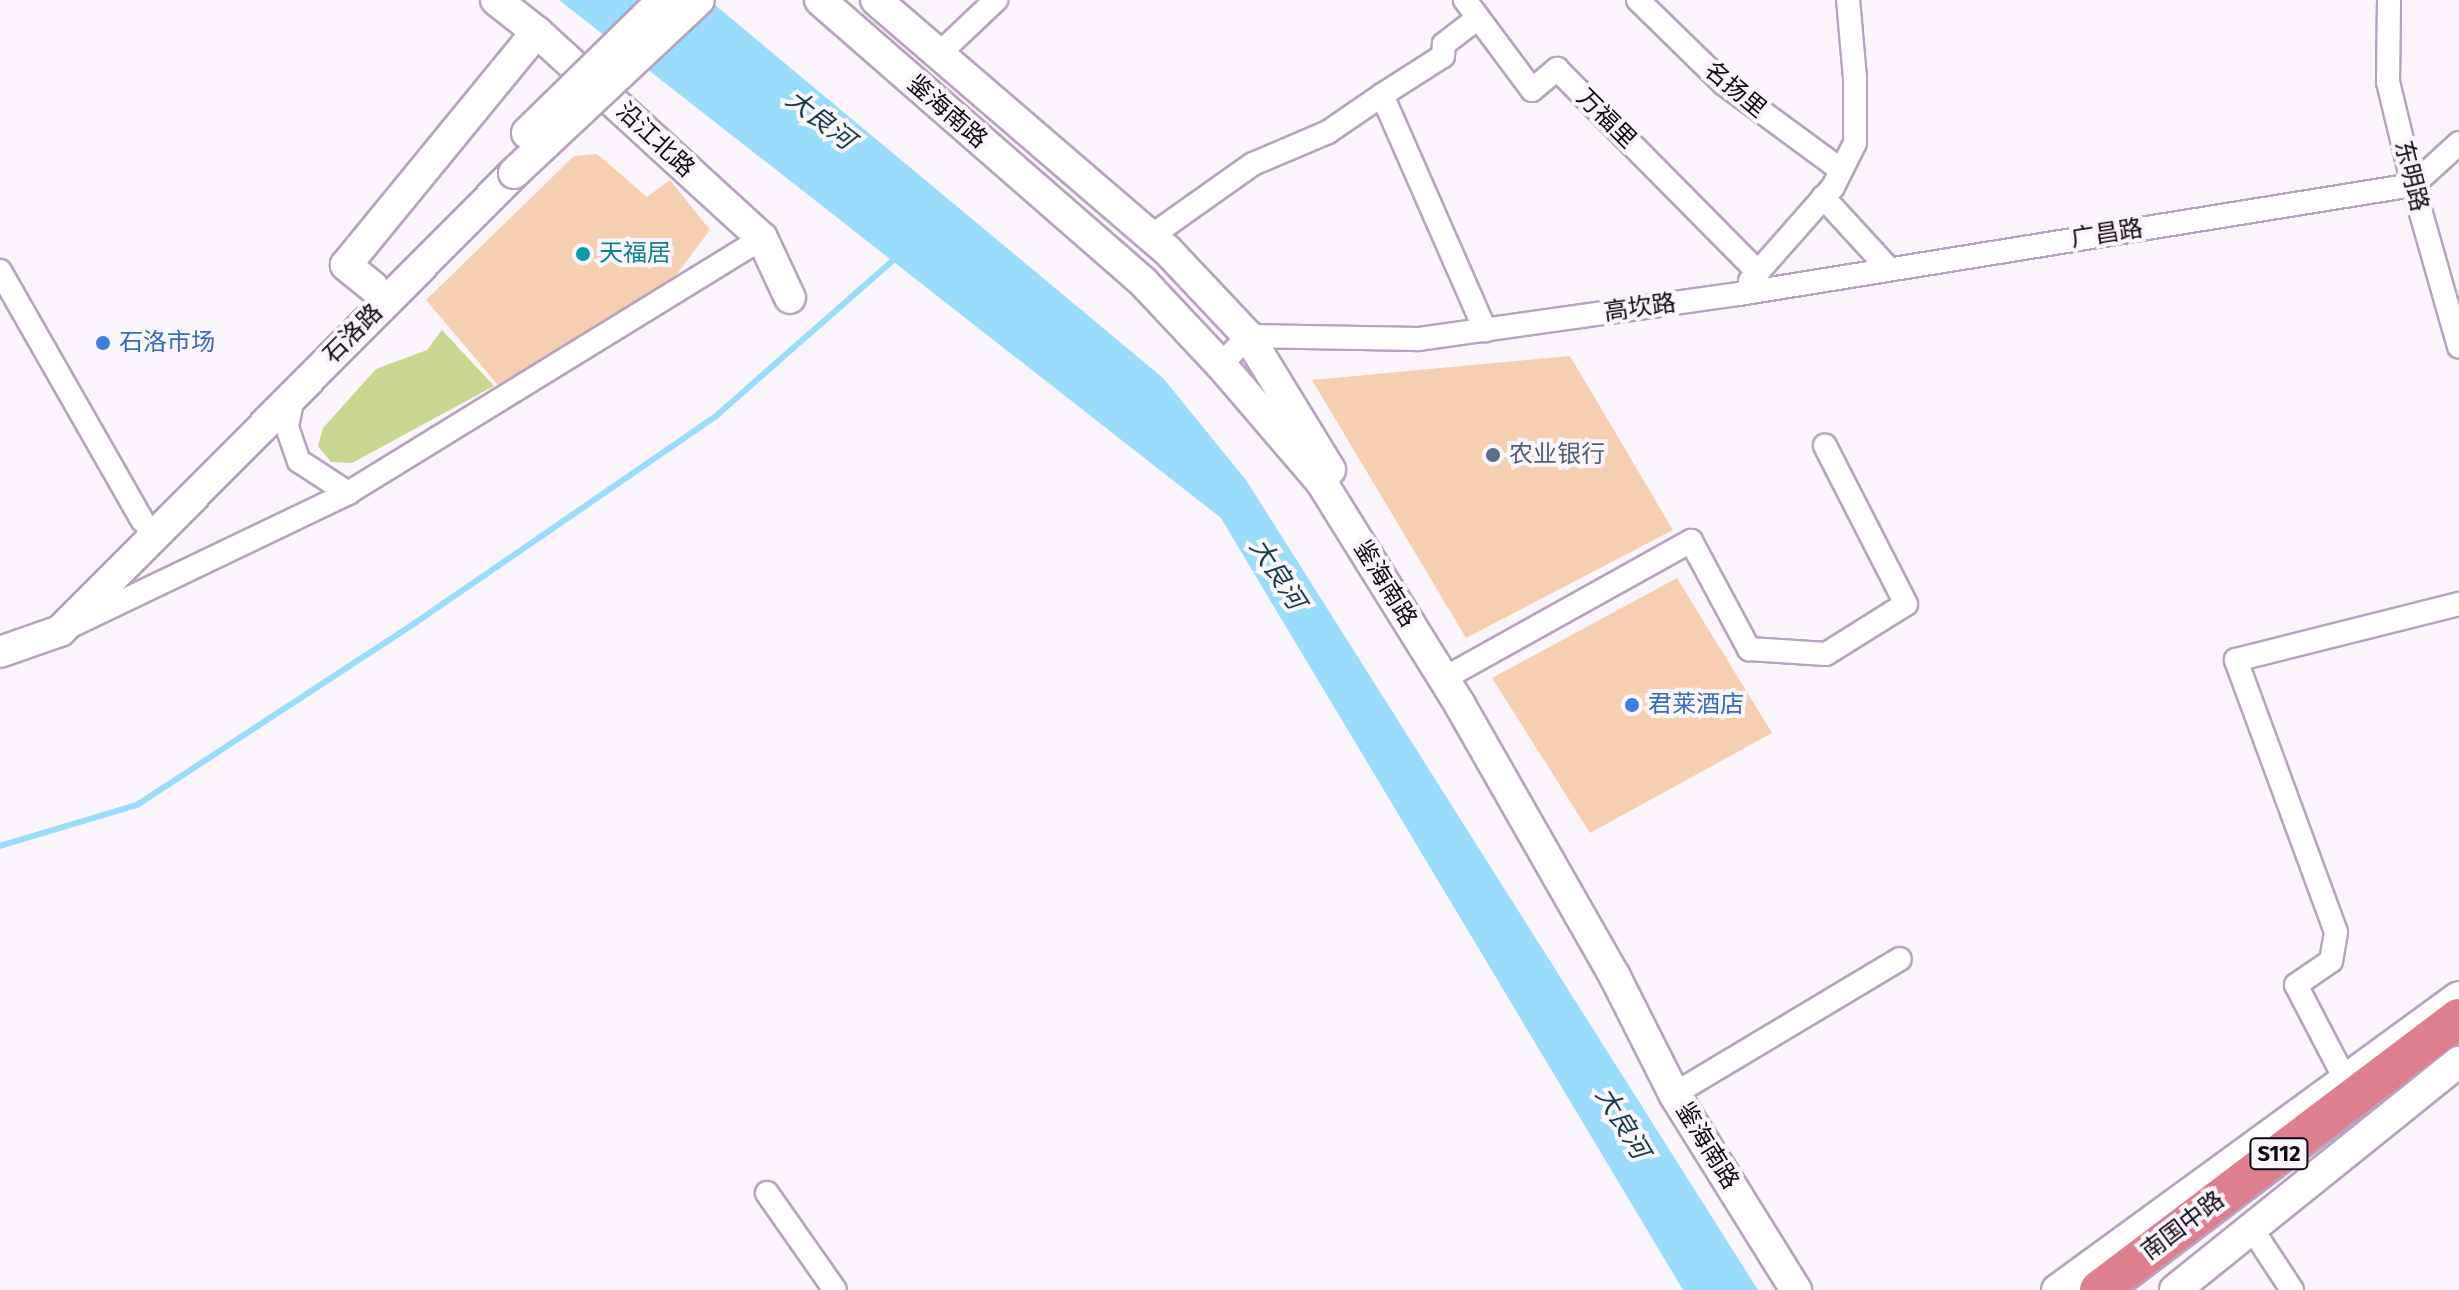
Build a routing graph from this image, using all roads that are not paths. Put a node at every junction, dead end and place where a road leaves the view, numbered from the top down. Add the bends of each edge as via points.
1 (496, 0) edge
2 (663, 0) edge
3 (699, 0) edge
4 (820, 0) edge
5 (876, 0) edge
6 (996, 0) edge
7 (1638, 0) edge
8 (1848, 0) edge
9 (2389, 0) edge
10 (1472, 9) edge
11 (537, 32) junction
12 (939, 54) junction
13 (1382, 95) junction
14 (2459, 143) edge
15 (507, 166) junction
16 (1841, 170) junction
17 (2413, 185) junction
18 (1823, 197) junction
19 (1154, 234) dead end
20 (762, 238) junction
21 (1889, 269) junction
22 (0, 271) edge
23 (1758, 272) junction
24 (373, 287) junction
25 (1739, 294) junction
26 (790, 298) dead end
27 (1485, 330) junction
28 (1248, 336) junction
29 (2459, 347) edge
30 (1221, 365) junction
31 (295, 392) junction
32 (1825, 446) dead end
33 (348, 493) junction
34 (142, 520) junction
35 (2459, 604) edge
36 (60, 631) junction
37 (0, 632) edge
38 (0, 652) edge
39 (1449, 675) junction
40 (1900, 959) dead end
41 (2459, 997) edge
42 (2459, 1018) edge
43 (2459, 1048) edge
44 (2459, 1062) edge
45 (2345, 1079) junction
46 (1686, 1087) junction
47 (767, 1193) dead end
48 (2252, 1229) junction
49 (835, 1290) edge
50 (1796, 1290) edge
51 (1815, 1290) edge
52 (2057, 1290) edge
53 (2099, 1290) edge
54 (2140, 1290) edge
55 (2175, 1290) edge
56 (2292, 1290) edge

1 - 11 main road, 沿江北路
2 - 15 main road, 石洛路, bridge
3 - 15 main road, 石洛路, bridge
4 - 30 main road, 鉴海南路 via 1143,282
5 - 12 main road, 鉴海南路
6 - 12 street
7 - 16 street, 名扬里 via 1724,84
8 - 16 street via 1855,143
9 - 17 street, 东明路 via 2388,82
10 - 13 street via 1444,44 1443,56
10 - 23 street, 万福里 via 1532,90 1557,69
11 - 20 main road, 沿江北路
11 - 24 main road via 346,265
12 - 28 main road, 鉴海南路 via 1167,250
13 - 19 street via 1328,132 1253,164
13 - 27 street
14 - 17 street
15 - 24 main road, 石洛路
15 - 31 main road, 石洛路
16 - 18 street
17 - 21 street, 广昌路
17 - 29 street, 东明路
18 - 21 street
18 - 23 street
20 - 26 main road, 沿江北路
20 - 33 street
21 - 25 street, 广昌路
22 - 34 street
23 - 25 street
24 - 34 main road, 石洛路
25 - 27 street, 高坎路
27 - 28 street, 高坎路 via 1418,339
28 - 30 street
28 - 39 main road, 鉴海南路
30 - 39 main road, 鉴海南路 via 1322,483
31 - 33 street via 287,427 299,461
31 - 36 main road, 石洛路
32 - 39 street via 1906,604 1826,654 1749,649 1691,541
33 - 36 street
34 - 37 main road, 石洛路 via 49,614
35 - 45 street via 2236,660 2336,932 2331,961 2296,985
36 - 38 main road, 石洛路
39 - 46 main road, 鉴海南路 via 1627,970
39 - 50 main road, 鉴海南路 via 1674,1094
40 - 46 street
41 - 45 main road
42 - 53 highway, 南国中路 / S112
43 - 54 highway, 南国中路 / S112
44 - 48 main road
45 - 52 main road
46 - 51 main road, 鉴海南路
47 - 49 street
48 - 55 main road
48 - 56 street

